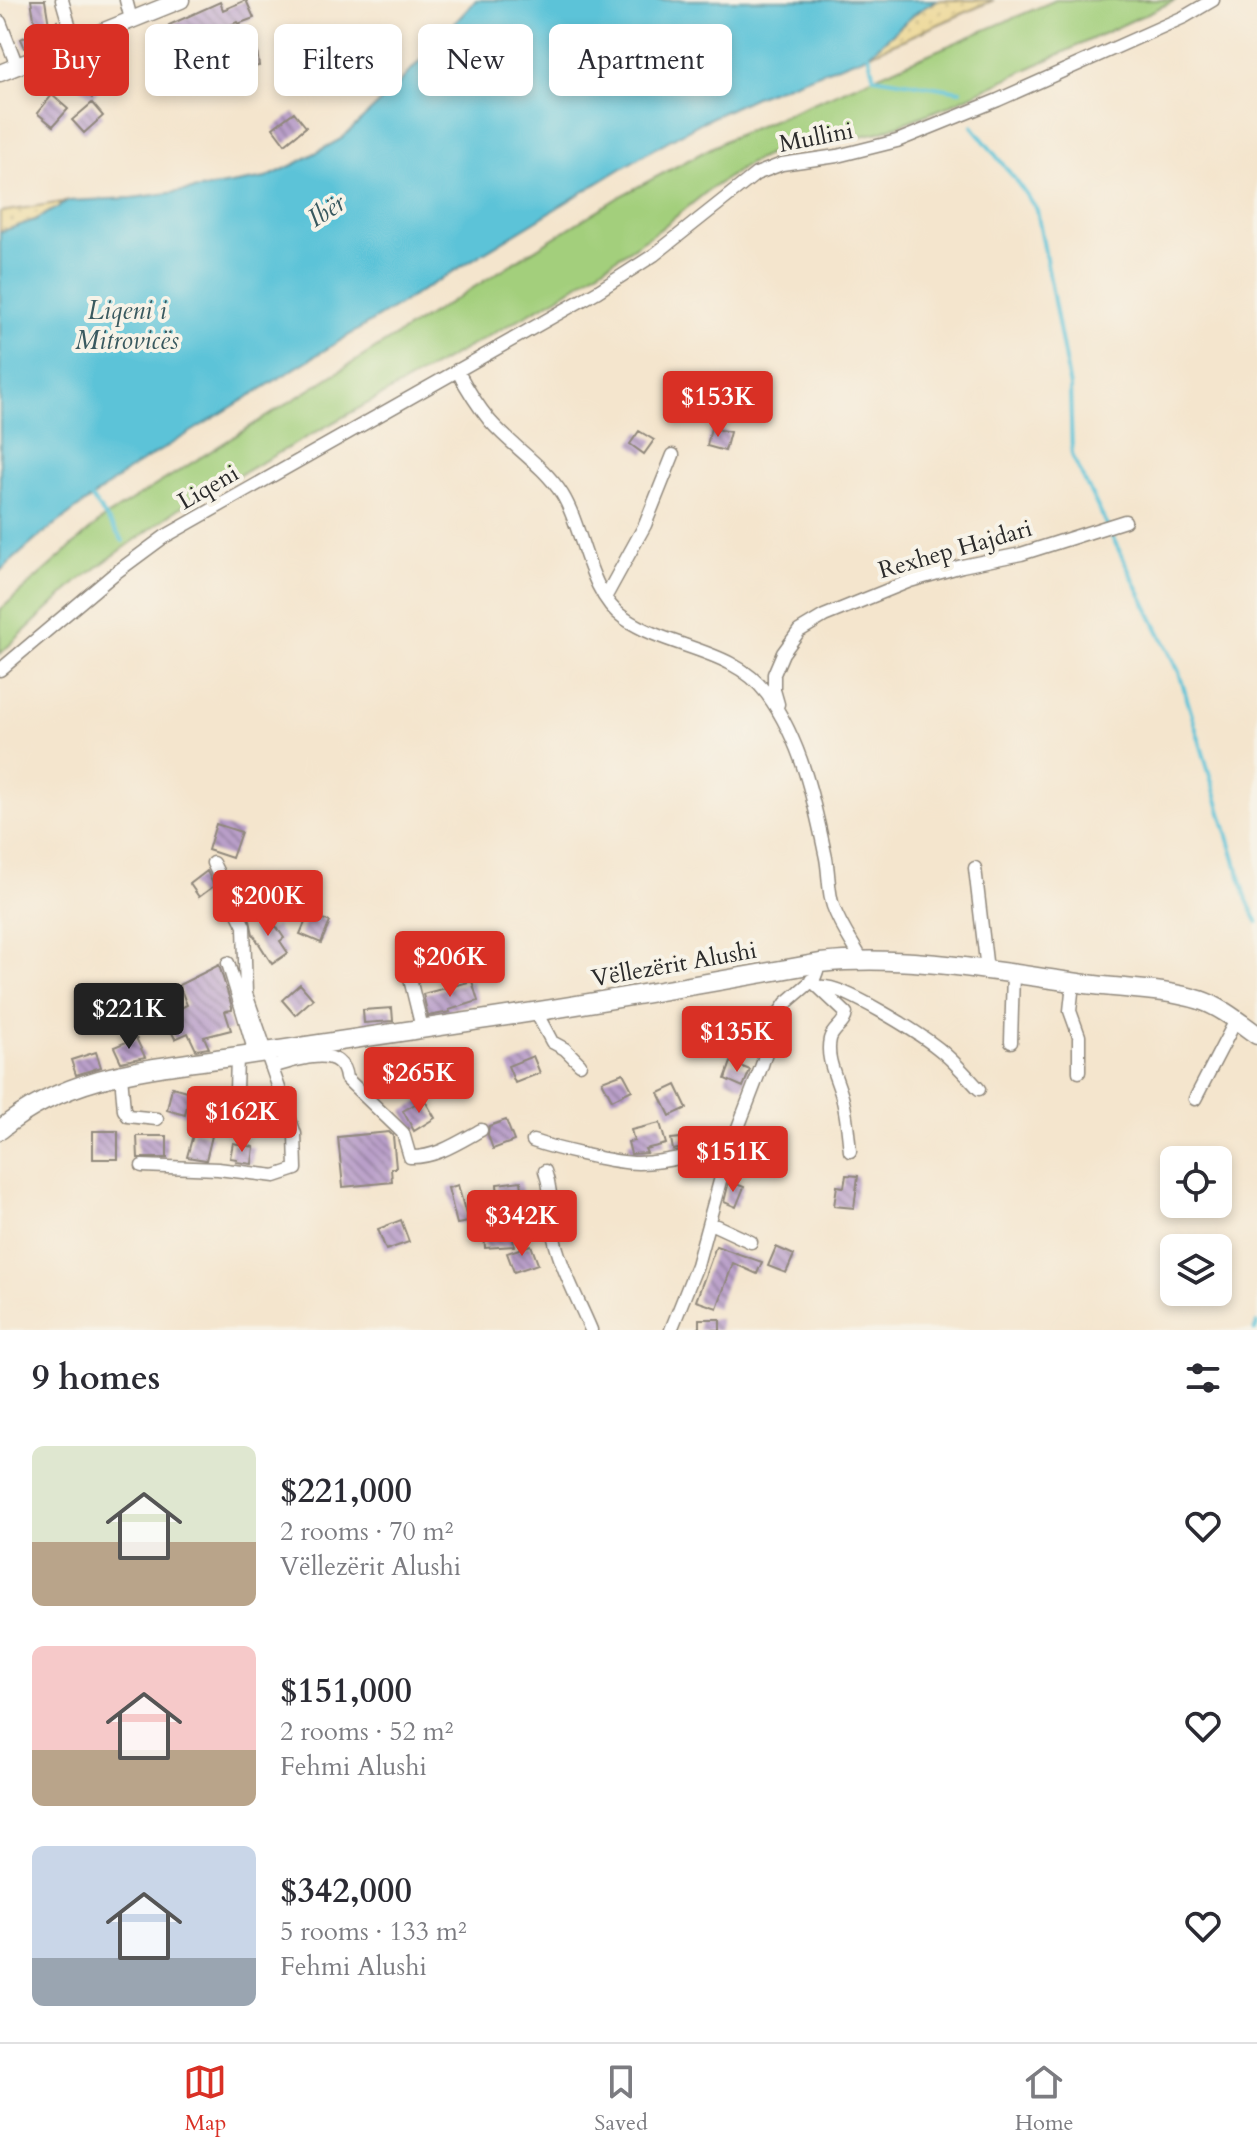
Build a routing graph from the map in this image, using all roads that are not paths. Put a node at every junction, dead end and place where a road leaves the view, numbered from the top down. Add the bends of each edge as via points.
1 (62, 0) edge
2 (126, 0) edge
3 (181, 0) edge
4 (1213, 0) edge
5 (131, 19) junction
6 (0, 22) edge
7 (69, 24) edge
8 (119, 24) edge
9 (24, 63) edge
10 (17, 66) junction
11 (0, 73) edge
12 (457, 370) junction
13 (673, 455) dead end
14 (1125, 521) dead end
15 (606, 596) junction
16 (0, 670) edge
17 (782, 715) junction
18 (213, 863) dead end
19 (975, 868) dead end
20 (862, 960) junction
21 (228, 963) dead end
22 (987, 970) junction
23 (1013, 973) junction
24 (817, 977) junction
25 (410, 979) dead end
26 (1073, 983) junction
27 (536, 1012) junction
28 (1236, 1020) junction
29 (422, 1028) junction
30 (1257, 1035) edge
31 (1011, 1042) dead end
32 (258, 1057) junction
33 (580, 1064) dead end
34 (1079, 1072) dead end
35 (121, 1075) junction
36 (979, 1089) dead end
37 (1195, 1099) dead end
38 (157, 1119) dead end
39 (235, 1126) dead end
40 (0, 1130) edge
41 (481, 1130) dead end
42 (533, 1141) dead end
43 (732, 1144) junction
44 (850, 1151) dead end
45 (142, 1166) dead end
46 (545, 1171) dead end
47 (710, 1223) junction
48 (751, 1242) dead end
49 (591, 1330) edge
50 (671, 1330) edge

1 - 7 street
2 - 5 street
3 - 5 street
4 - 12 street, Mullini via 897,141 756,174 632,269
5 - 8 street
6 - 10 street
9 - 10 street
10 - 11 street
12 - 15 street, Rexhep Hajdari via 490,421 541,467 563,496
12 - 16 street, Liqeni via 164,537
13 - 15 street via 645,525
14 - 17 street, Rexhep Hajdari via 910,581 824,616 799,631 774,674
15 - 17 street, Rexhep Hajdari via 621,617 644,630 712,655 755,678
17 - 20 street, Rexhep Hajdari via 807,775 832,905
18 - 32 street via 244,926 246,994
19 - 22 street
20 - 22 main road, Vëllezërit Alushi
20 - 24 main road, Vëllezërit Alushi
21 - 32 street
22 - 23 main road, Vëllezërit Alushi
23 - 26 main road, Vëllezërit Alushi
23 - 31 street
24 - 27 main road, Vëllezërit Alushi
24 - 36 street via 911,1030 946,1055
24 - 43 street via 778,1015
24 - 44 street via 846,1013 830,1047
25 - 29 street
26 - 28 main road, Vëllezërit Alushi via 1178,995 1203,1001
26 - 34 street via 1070,1011 1079,1036
27 - 29 main road, Vëllezërit Alushi
27 - 33 street via 552,1042
28 - 30 main road, Vëllezërit Alushi
28 - 37 street
29 - 32 main road, Vëllezërit Alushi
32 - 35 main road, Vëllezërit Alushi
32 - 39 street
32 - 41 street, Vëllezërit Alushi via 337,1061 346,1078 403,1133 410,1157 443,1150
32 - 45 street via 295,1134 296,1169 275,1176
35 - 38 street via 128,1116
35 - 40 main road, Vëllezërit Alushi via 57,1093
42 - 43 street via 636,1163 687,1157
43 - 47 street
46 - 49 street via 553,1198 552,1230
47 - 48 street
47 - 50 street

